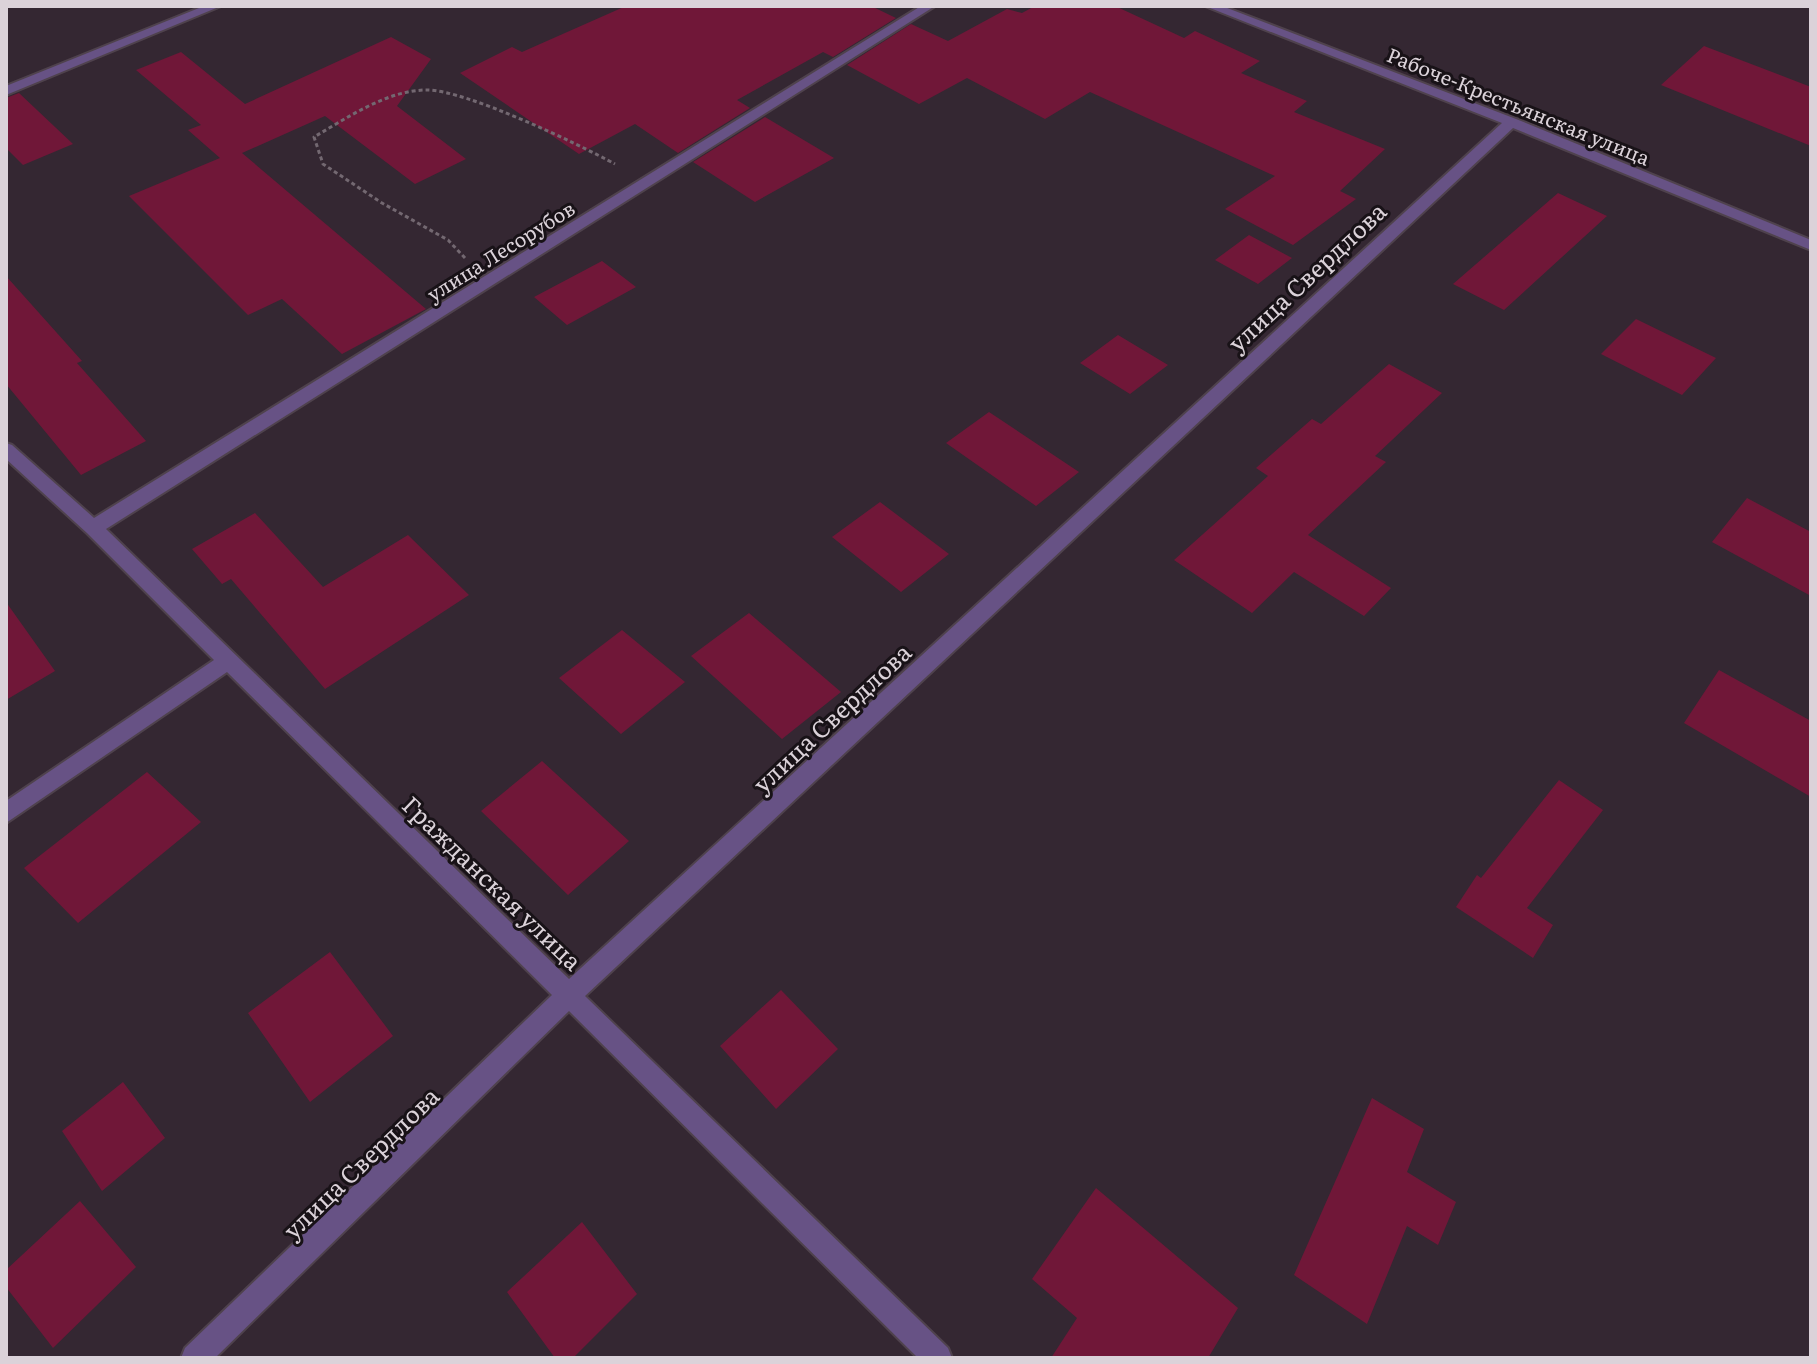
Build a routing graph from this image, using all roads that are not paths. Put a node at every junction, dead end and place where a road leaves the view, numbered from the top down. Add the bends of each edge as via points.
1 (215, 6) edge
2 (929, 6) edge
3 (1211, 6) edge
4 (6, 91) edge
5 (1511, 122) junction
6 (1811, 245) edge
7 (6, 449) edge
8 (93, 528) junction
9 (228, 661) junction
10 (6, 813) edge
11 (570, 994) junction
12 (195, 1358) edge
13 (938, 1358) edge

1 - 4 street
2 - 8 street, улица Лесорубов
3 - 5 street, Рабоче-Крестьянская улица
5 - 6 street, Рабоче-Крестьянская улица
5 - 11 street, улица Свердлова
7 - 8 street, Гражданская улица
8 - 9 street, Гражданская улица
9 - 10 street
9 - 11 street, Гражданская улица
11 - 12 street, улица Свердлова
11 - 13 street, Гражданская улица

